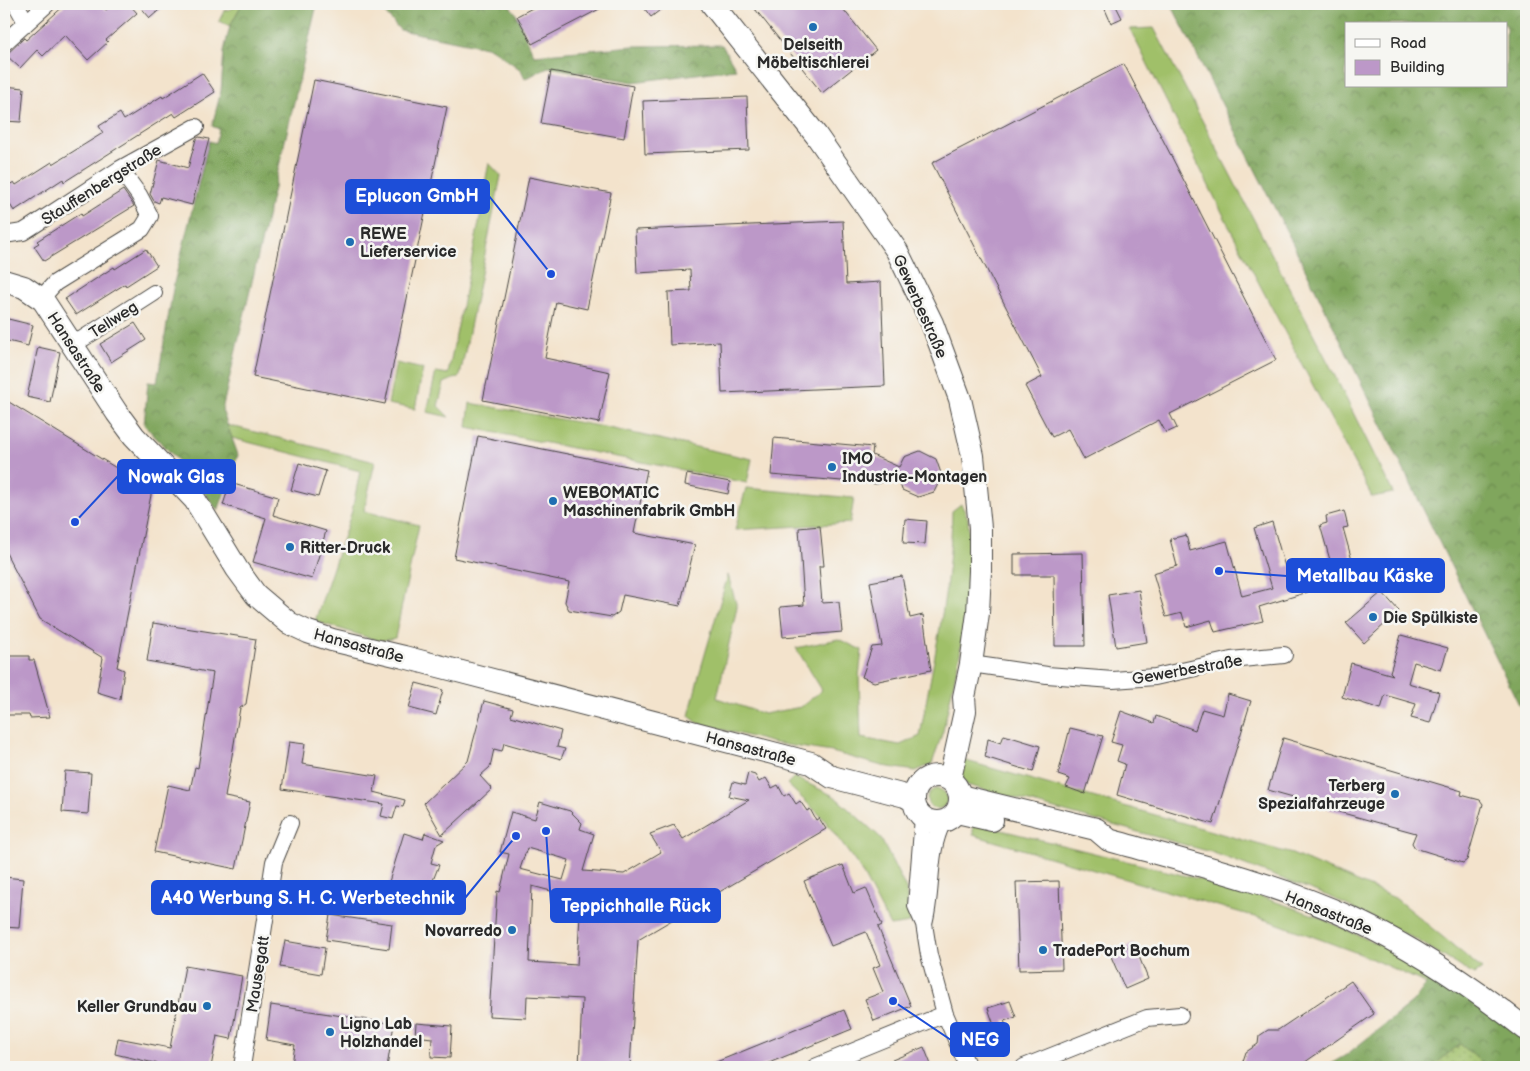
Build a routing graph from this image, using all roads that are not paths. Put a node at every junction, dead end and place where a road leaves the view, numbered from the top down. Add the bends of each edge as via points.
1 (16, 4) edge
2 (47, 4) edge
3 (712, 4) edge
4 (26, 22) junction
5 (4, 43) edge
6 (196, 127) dead end
7 (120, 169) junction
8 (4, 235) edge
9 (4, 281) edge
10 (154, 293) dead end
11 (43, 300) junction
12 (73, 346) junction
13 (1284, 655) dead end
14 (971, 664) junction
15 (938, 798) junction
16 (290, 823) dead end
17 (945, 1014) junction
18 (1180, 1016) dead end
19 (1526, 1029) edge
20 (242, 1067) edge
21 (815, 1067) edge
22 (968, 1067) edge
23 (1024, 1067) edge

1 - 4 street
2 - 4 street
3 - 14 street, Gewerbestraße via 816,135 892,244 932,323 960,399 973,456 980,528 980,571
4 - 5 street
6 - 7 street, Stauffenbergstraße
7 - 8 street, Stauffenbergstraße via 23,232
7 - 11 street via 145,204 150,216 148,222 142,229 55,283
9 - 11 street, Hansastraße via 24,287
10 - 12 street, Tellweg
11 - 12 street, Hansastraße
12 - 15 street, Hansastraße via 134,436 195,500 256,595 289,622 308,632 811,763 836,762
13 - 14 street, Gewerbestraße via 1231,660 1157,677 1113,680 1046,675
14 - 15 street, Gewerbestraße via 964,697 965,711
15 - 17 street via 916,906 924,924
15 - 19 street, Hansastraße via 1096,830 1110,840 1243,878 1349,918 1432,961
16 - 20 street, Mausegatt via 274,862
17 - 21 street
17 - 22 street
18 - 23 street via 1147,1018

